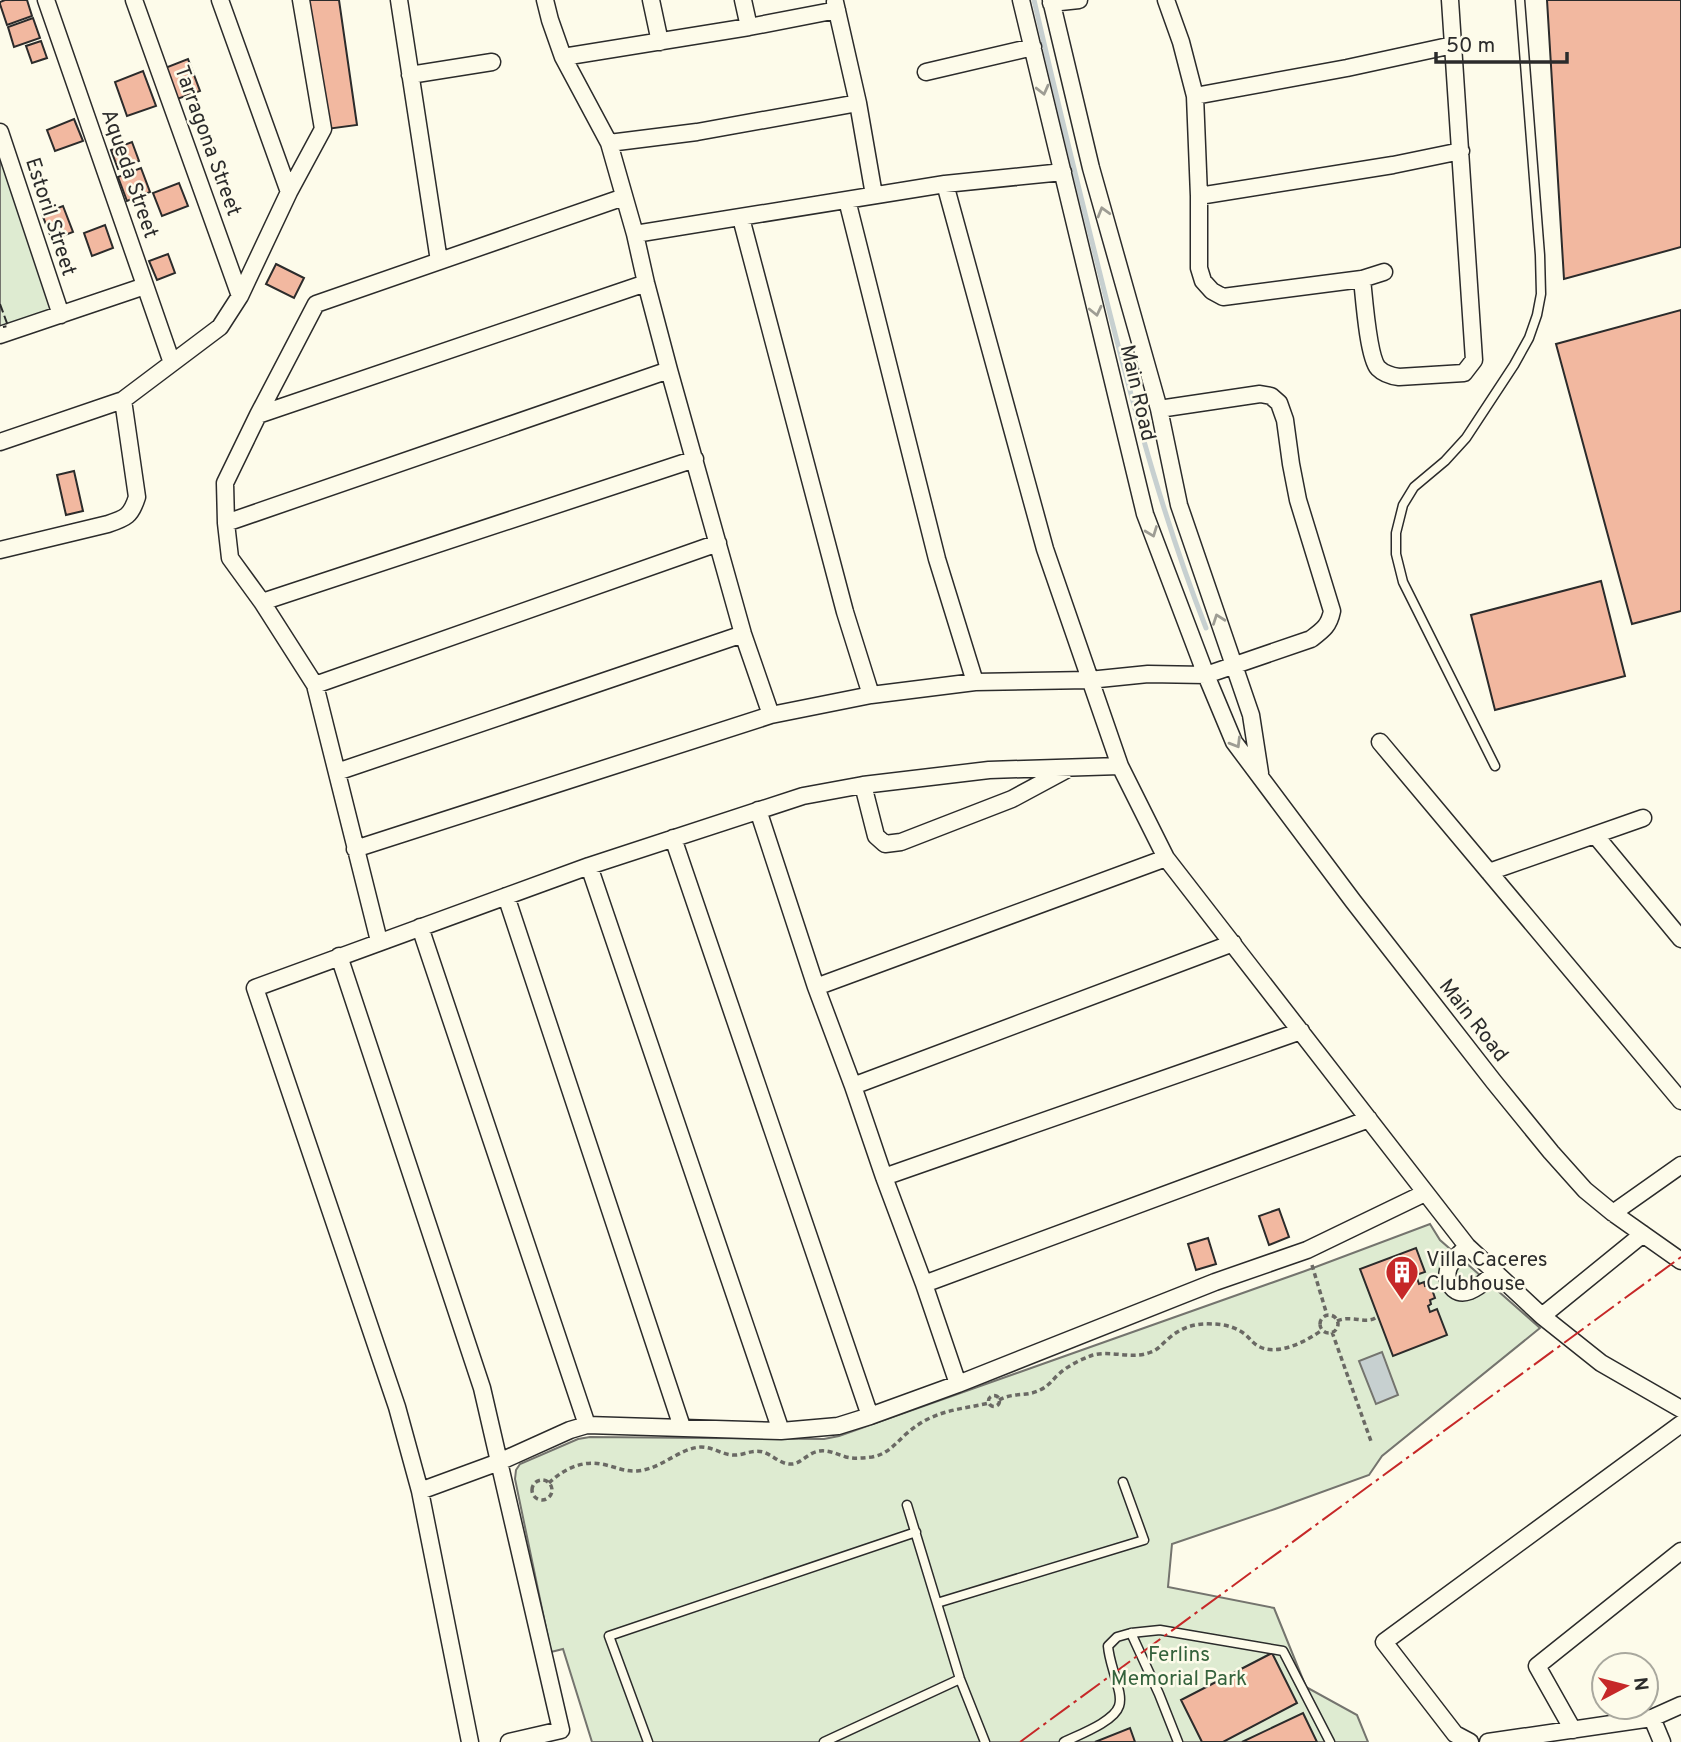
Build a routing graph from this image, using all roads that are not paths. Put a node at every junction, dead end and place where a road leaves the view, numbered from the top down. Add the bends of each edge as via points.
1 (46, 0) edge
2 (134, 0) edge
3 (220, 0) edge
4 (301, 0) edge
5 (399, 0) edge
6 (545, 0) edge
7 (651, 0) edge
8 (743, 0) edge
9 (1021, 0) edge
10 (1079, 0) edge
11 (1166, 0) edge
12 (1450, 0) edge
13 (1520, 0) edge
14 (1051, 1) edge
15 (836, 5) edge
16 (749, 27) junction
17 (660, 41) junction
18 (1453, 45) junction
19 (1033, 47) junction
20 (564, 57) junction
21 (492, 62) dead end
22 (926, 72) dead end
23 (410, 75) junction
24 (1195, 96) junction
25 (858, 103) junction
26 (0, 132) edge
27 (609, 143) junction
28 (1461, 151) junction
29 (1063, 172) junction
30 (945, 184) junction
31 (289, 192) junction
32 (874, 195) junction
33 (1199, 196) junction
34 (624, 197) junction
35 (847, 200) junction
36 (741, 218) junction
37 (635, 234) junction
38 (439, 261) junction
39 (1384, 272) dead end
40 (1362, 279) junction
41 (646, 283) junction
42 (145, 286) junction
43 (240, 296) junction
44 (61, 315) junction
45 (0, 335) edge
46 (172, 363) junction
47 (668, 370) junction
48 (122, 400) junction
49 (1159, 409) junction
50 (258, 415) junction
51 (0, 442) edge
52 (695, 459) junction
53 (226, 523) junction
54 (718, 543) junction
55 (0, 550) edge
56 (262, 602) junction
57 (743, 634) junction
58 (1235, 665) junction
59 (1206, 675) junction
60 (1089, 680) junction
61 (975, 682) junction
62 (315, 685) junction
63 (871, 695) junction
64 (771, 715) junction
65 (1380, 742) dead end
66 (1120, 766) junction
67 (1495, 766) dead end
68 (1069, 769) junction
69 (337, 772) junction
70 (1261, 779) junction
71 (863, 785) junction
72 (758, 810) junction
73 (1643, 818) dead end
74 (1595, 835) junction
75 (673, 838) junction
76 (355, 849) junction
77 (1166, 858) junction
78 (589, 866) junction
79 (1489, 872) junction
80 (506, 896) junction
81 (420, 927) junction
82 (1681, 939) edge
83 (379, 941) junction
84 (1233, 943) junction
85 (339, 956) junction
86 (816, 987) junction
87 (1301, 1031) junction
88 (853, 1086) junction
89 (1681, 1101) edge
90 (1369, 1119) junction
91 (1681, 1165) edge
92 (884, 1177) junction
93 (1425, 1193) junction
94 (1613, 1213) junction
95 (1643, 1234) junction
96 (1467, 1246) junction
97 (1681, 1261) edge
98 (1495, 1273) junction
99 (924, 1284) junction
100 (1542, 1316) junction
101 (958, 1384) junction
102 (1681, 1409) edge
103 (870, 1416) junction
104 (1681, 1424) edge
105 (587, 1425) junction
106 (682, 1427) junction
107 (781, 1431) junction
108 (499, 1462) junction
109 (1124, 1482) dead end
110 (420, 1491) junction
111 (907, 1505) dead end
112 (916, 1532) junction
113 (1681, 1551) edge
114 (937, 1603) junction
115 (1131, 1633) junction
116 (960, 1679) junction
117 (1681, 1705) edge
118 (1660, 1714) edge
119 (1632, 1721) edge
120 (1653, 1721) edge
121 (1573, 1730) junction
122 (470, 1742) edge
123 (509, 1742) edge
124 (648, 1742) edge
125 (824, 1742) edge
126 (985, 1742) edge
127 (1063, 1742) edge
128 (1178, 1742) edge
129 (1329, 1742) edge
130 (1470, 1742) edge
131 (1488, 1742) edge
132 (1662, 1742) edge

1 - 42 street, Aqueda Street
2 - 43 street, Tarragona Street
3 - 31 street
4 - 31 street via 323,129
5 - 23 street
6 - 20 street
7 - 17 street
8 - 16 street
9 - 19 street, Main Road
10 - 14 street
11 - 24 street
12 - 18 street
13 - 67 lane via 1541,254 1538,315 1514,365 1466,438 1414,487 1403,505 1395,554 1403,582
49 -> 14 street, Main Road via 1091,168
15 - 16 street
15 - 25 street
16 - 17 street
17 - 20 street
18 - 24 street
18 - 28 street
19 - 22 street
19 -> 29 street, Main Road
20 - 27 street
21 - 23 street
23 - 38 street
24 - 33 street
25 - 27 street
25 - 32 street
26 - 44 street, Estoril Street
27 - 34 street
28 - 33 street
28 - 40 street via 1474,360 1464,373 1399,377 1377,367
29 - 30 street
29 -> 59 street, Main Road via 1145,514
30 - 32 street
30 - 60 street via 1045,549
31 - 43 street
32 - 35 street
33 - 40 street via 1199,268 1203,281 1223,297
34 - 37 street
34 - 38 street
35 - 36 street
35 - 61 street via 937,559
36 - 37 street
36 - 63 street
37 - 41 street
38 - 50 street via 316,304
39 - 40 street
41 - 47 street
41 - 50 street
42 - 44 street
42 - 46 street, Aqueda Street
43 - 46 street via 220,327
44 - 45 street
46 - 48 street
47 - 52 street
47 - 53 street
48 - 51 street
48 - 55 street via 137,498 132,510 108,524
58 -> 49 street, Main Road via 1179,505
49 - 58 street via 1260,394 1279,403 1285,420 1298,500 1332,611 1329,622 1311,639
50 - 53 street via 225,483
52 - 54 street
52 - 56 street
53 - 56 street via 230,558
54 - 57 street
54 - 62 street
56 - 62 street
57 - 64 street
57 - 69 street
58 - 59 street
58 - 70 street, Main Road via 1251,715
59 - 60 street
59 -> 70 street, Main Road via 1234,742
60 - 61 street
60 - 66 street
61 - 63 street
62 - 69 street
63 - 64 street
64 - 76 street
65 - 79 street
66 - 68 street
66 - 77 street
68 - 71 street via 989,770
68 - 71 street via 1012,799 885,844 876,835
69 - 76 street
70 - 94 street, Main Road via 1502,1092 1576,1180
71 - 72 street
72 - 75 street
72 - 86 street
73 - 74 street
74 - 79 street
74 - 82 street
75 - 78 street
75 - 103 street
76 - 83 street
77 - 84 street
77 - 86 street
78 - 80 street
78 - 107 street
79 - 89 street
80 - 81 street
80 - 106 street
81 - 83 street
81 - 105 street
83 - 85 street
84 - 87 street
84 - 88 street
85 - 108 street via 482,1388
85 - 110 street via 255,988 397,1407
86 - 88 street
87 - 90 street
87 - 92 street
88 - 92 street
90 - 93 street
90 - 99 street
91 - 94 street
92 - 99 street
93 - 96 street
93 - 101 street via 1307,1250
94 - 95 street, Main Road
95 - 97 street, Main Road
95 - 100 street
96 - 98 street
96 - 98 street via 1448,1270 1451,1286 1461,1292 1472,1291
98 - 100 street
99 - 101 street
100 - 102 street via 1601,1363
101 - 103 street
103 - 107 street via 838,1426
104 - 130 street via 1384,1642 1455,1734
105 - 106 street
105 - 108 street
106 - 107 street
108 - 110 street
108 - 123 street via 561,1730
109 - 114 lane via 1144,1540
110 - 122 street
111 - 112 lane
112 - 114 lane
112 - 124 lane via 609,1636
113 - 121 street via 1537,1666
114 - 116 lane
115 - 127 lane via 1108,1646 1118,1686 1116,1710 1102,1723
115 - 128 lane
115 - 129 lane via 1160,1630 1283,1651
116 - 125 lane
116 - 126 lane
117 - 118 street
119 - 121 street
120 - 132 street
121 - 131 street

